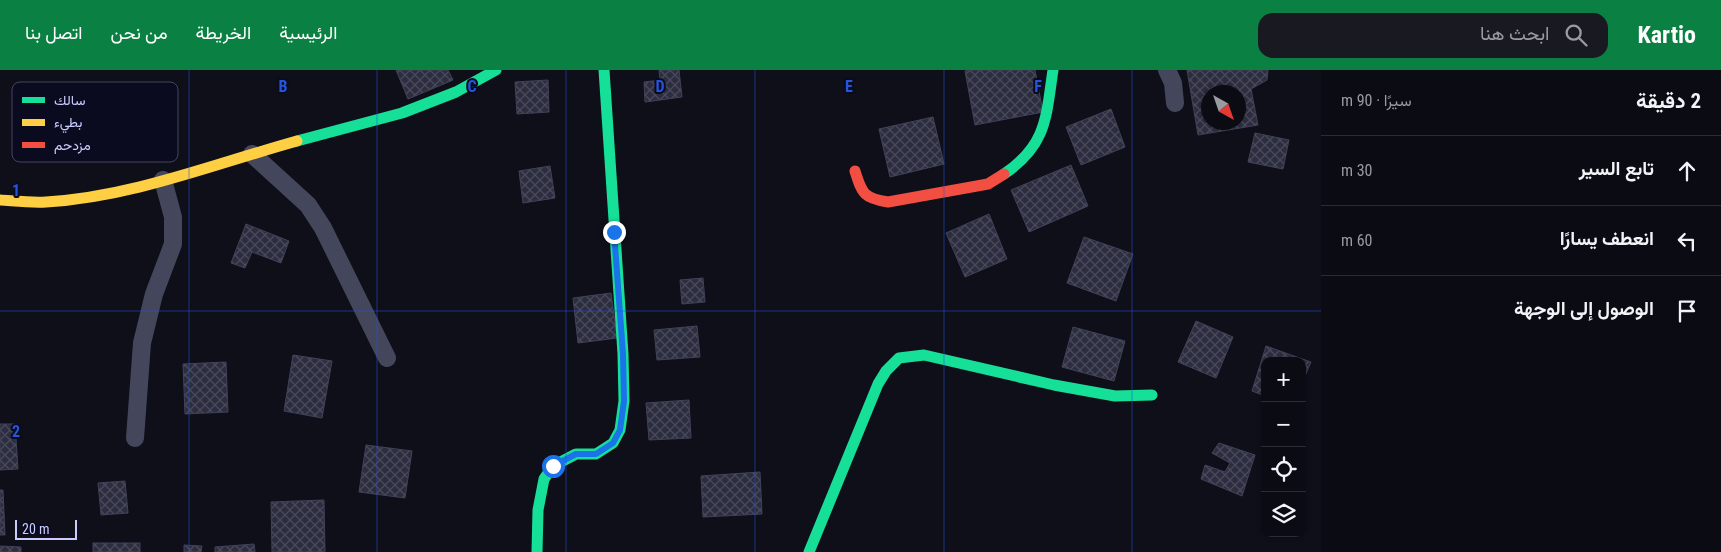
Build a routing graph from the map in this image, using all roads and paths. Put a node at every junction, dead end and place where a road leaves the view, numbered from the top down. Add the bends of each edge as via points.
1 (496, 70) edge
2 (604, 70) edge
3 (1053, 70) edge
4 (1167, 70) edge
5 (1176, 103) dead end
6 (252, 154) junction
7 (855, 171) dead end
8 (163, 180) junction
9 (0, 200) edge
10 (387, 358) dead end
11 (1152, 395) dead end
12 (134, 438) dead end
13 (537, 552) edge
14 (809, 552) edge

1 - 6 street via 456,92 402,113
2 - 13 street via 623,354 622,420 613,443 596,454 576,454 553,466 544,479 538,510
3 - 7 street via 1045,123 1037,141 1024,159 988,184 888,202 874,200 862,192
4 - 5 street
6 - 8 street
6 - 10 street via 308,205 323,228
8 - 9 street via 93,196 45,202
8 - 12 street via 173,217 173,244 154,294 142,343
11 - 14 street via 1115,396 924,356 899,358 878,384

